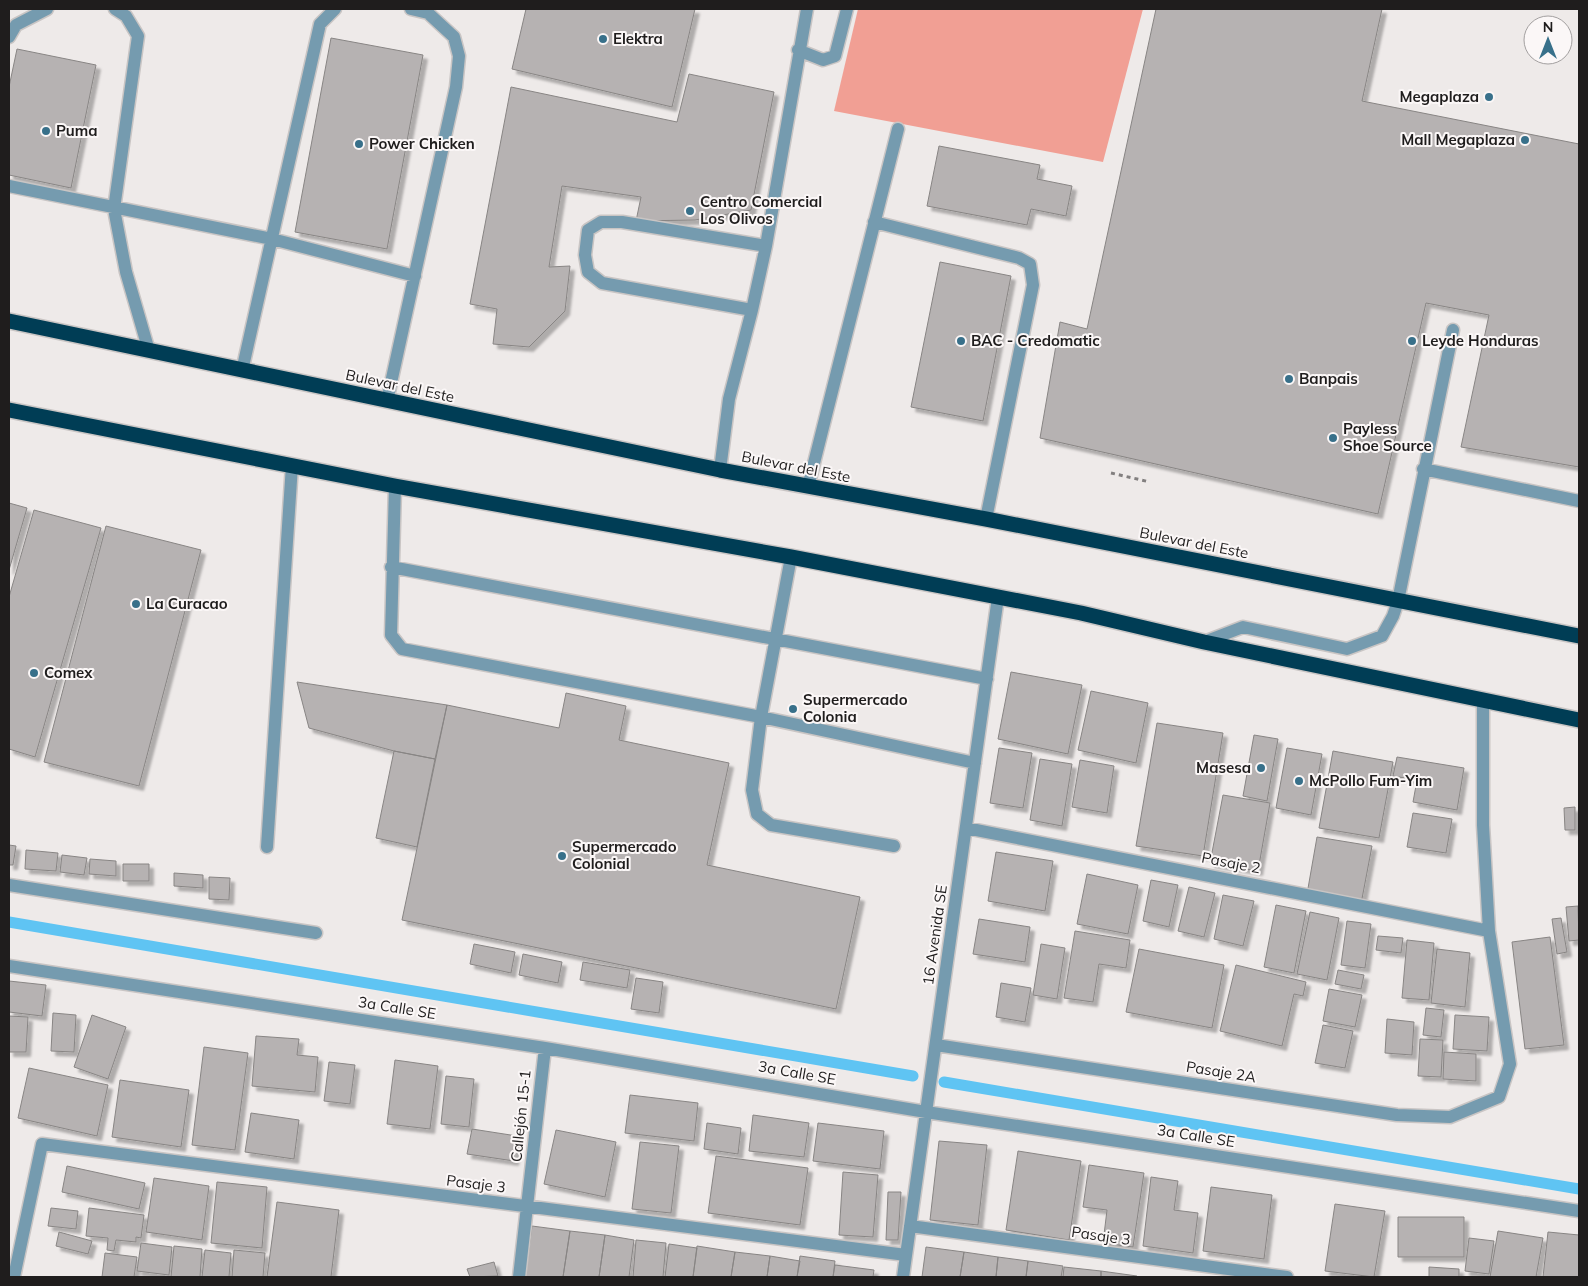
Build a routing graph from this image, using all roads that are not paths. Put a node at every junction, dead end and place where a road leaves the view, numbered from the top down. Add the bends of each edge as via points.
1 (47, 9) edge
2 (115, 9) edge
3 (335, 9) edge
4 (411, 9) edge
5 (806, 9) edge
6 (847, 9) edge
7 (9, 38) edge
8 (798, 50) junction
9 (898, 130) dead end
10 (9, 186) edge
11 (114, 209) junction
12 (874, 222) junction
13 (272, 239) junction
14 (766, 246) junction
15 (415, 276) junction
16 (752, 310) junction
17 (9, 321) edge
18 (1453, 330) dead end
19 (149, 351) junction
20 (242, 370) junction
21 (387, 401) junction
22 (9, 410) edge
23 (292, 465) junction
24 (1423, 469) junction
25 (720, 470) junction
26 (395, 486) junction
27 (808, 487) junction
28 (1579, 501) edge
29 (986, 519) junction
30 (791, 557) junction
31 (391, 567) junction
32 (998, 597) junction
33 (1398, 601) junction
34 (1579, 636) edge
35 (775, 640) junction
36 (1204, 642) junction
37 (987, 679) junction
38 (1483, 700) junction
39 (761, 717) junction
40 (1579, 720) edge
41 (975, 763) junction
42 (966, 828) junction
43 (894, 846) dead end
44 (267, 847) dead end
45 (9, 886) edge
46 (1489, 931) junction
47 (316, 932) dead end
48 (9, 966) edge
49 (936, 1045) junction
50 (545, 1048) junction
51 (926, 1112) junction
52 (527, 1207) junction
53 (1579, 1211) edge
54 (910, 1226) junction
55 (906, 1255) junction
56 (14, 1277) edge
57 (519, 1277) edge
58 (903, 1277) edge
59 (1287, 1277) edge

1 - 7 street via 16,24
2 - 11 street via 126,16 138,36
3 - 13 street via 320,24
4 - 15 street via 428,12 454,37 459,56 456,88
5 - 8 street
6 - 8 street via 835,56 823,60
8 - 14 street
9 - 12 street
10 - 11 street
11 - 13 street
11 - 19 street via 126,272
12 - 27 street
12 - 29 street via 1019,258 1030,264 1033,285
13 - 15 street
13 - 20 street
14 - 16 street
14 - 16 street via 622,222 601,222 588,230 585,255 588,272 602,283
15 - 21 street
16 - 25 street via 729,399
17 - 19 highway, Bulevar del Este
18 - 24 street
19 - 20 highway, Bulevar del Este
20 - 21 highway, Bulevar del Este
21 - 25 highway, Bulevar del Este
22 - 23 highway
23 - 26 highway
23 - 44 street
24 - 28 street
24 - 33 street
25 - 27 highway, Bulevar del Este
26 - 30 highway
26 - 31 street
27 - 29 highway, Bulevar del Este
29 - 33 highway, Bulevar del Este
30 - 32 highway
30 - 35 street
31 - 35 street
31 - 39 street via 391,635 402,649
32 - 36 highway
32 - 37 street, 16 Avenida SE
33 - 34 highway, Bulevar del Este
33 - 36 street via 1382,636 1347,649 1243,627
35 - 37 street
35 - 39 street
36 - 38 highway
37 - 41 street, 16 Avenida SE
38 - 40 highway
38 - 46 street via 1483,824
39 - 41 street
39 - 43 street via 752,790 756,814 771,825
41 - 42 street, 16 Avenida SE
42 - 46 street, Pasaje 2
42 - 49 street, 16 Avenida SE
45 - 47 street
46 - 49 street, Pasaje 2A via 1510,1064 1499,1097 1450,1117 1397,1115
48 - 50 street, 3a Calle SE
49 - 51 street, 16 Avenida SE
50 - 51 street, 3a Calle SE
50 - 52 street, Callejón 15-1
51 - 53 street, 3a Calle SE
51 - 54 street, 16 Avenida SE
52 - 55 street, Pasaje 3
52 - 56 street, Pasaje 3 via 42,1144
52 - 57 street, Callejón 15-1
54 - 55 street, 16 Avenida SE
54 - 59 street, Pasaje 3
55 - 58 street, 16 Avenida SE

